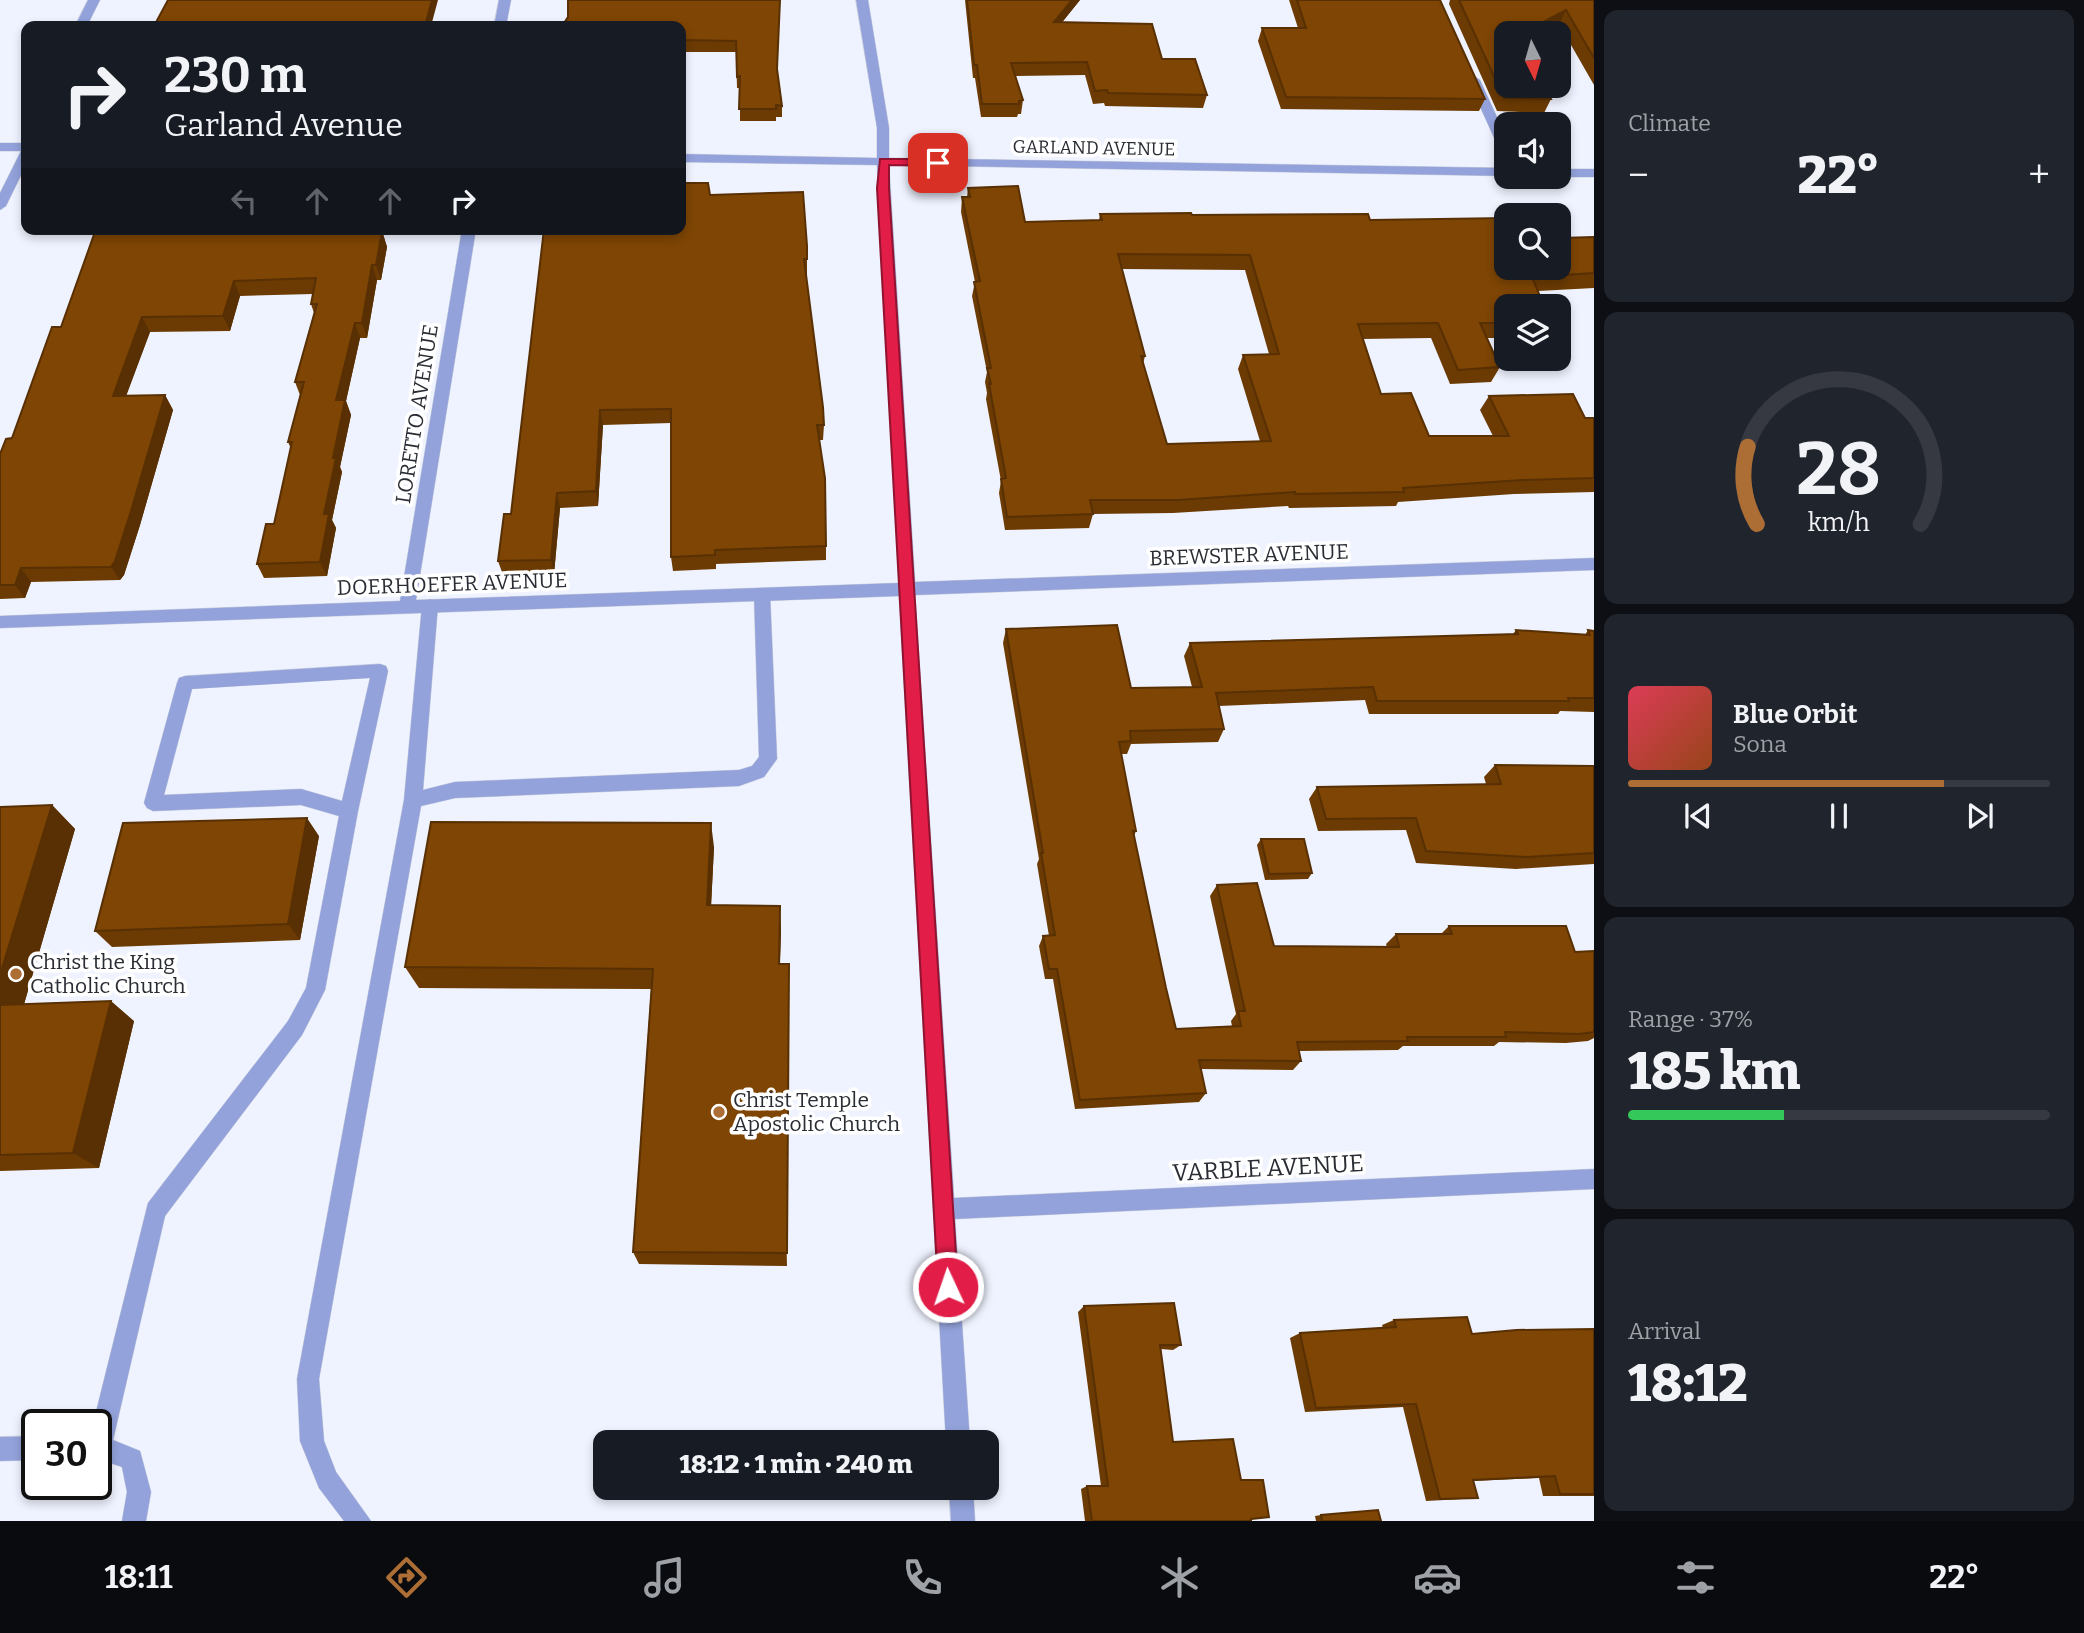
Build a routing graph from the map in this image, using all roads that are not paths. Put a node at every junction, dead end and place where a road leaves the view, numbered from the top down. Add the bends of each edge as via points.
1 (94, 0) edge
2 (505, 0) edge
3 (862, 0) edge
4 (84, 21) edge
5 (501, 21) edge
6 (1469, 71) edge
7 (1494, 125) edge
8 (0, 146) edge
9 (21, 147) edge
10 (686, 158) edge
11 (884, 162) junction
12 (21, 163) edge
13 (1494, 172) edge
14 (1571, 173) edge
15 (1594, 173) edge
16 (0, 206) edge
17 (468, 235) edge
18 (1594, 564) edge
19 (906, 589) junction
20 (762, 594) junction
21 (430, 605) junction
22 (407, 606) junction
23 (0, 622) edge
24 (413, 800) junction
25 (349, 811) junction
26 (1594, 1179) edge
27 (943, 1209) junction
28 (107, 1409) edge
29 (957, 1430) edge
30 (21, 1448) edge
31 (0, 1449) edge
32 (112, 1451) edge
33 (962, 1500) edge
34 (134, 1521) edge
35 (359, 1521) edge
36 (963, 1521) edge

1 - 4 street
2 - 5 street
3 - 11 street via 883,128
6 - 7 street
8 - 9 street
10 - 11 street, GARLAND AVENUE
11 - 13 street, GARLAND AVENUE
11 - 19 street
12 - 16 street
14 - 15 street
17 - 22 street, LORETTO AVENUE
18 - 19 street, BREWSTER AVENUE
19 - 20 street, DOERHOEFER AVENUE
19 - 27 street
20 - 21 street, DOERHOEFER AVENUE
20 - 24 street via 768,759 758,772 739,778 455,790
21 - 22 street, DOERHOEFER AVENUE
21 - 24 street
22 - 23 street, DOERHOEFER AVENUE
24 - 35 street via 308,1379 312,1441 327,1480
25 - 25 street via 302,797 153,803 185,684 380,671
25 - 28 street via 315,990 295,1028 156,1211
26 - 27 street, VARBLE AVENUE
27 - 29 street
30 - 31 street
32 - 34 street via 132,1459 139,1492
33 - 36 street

